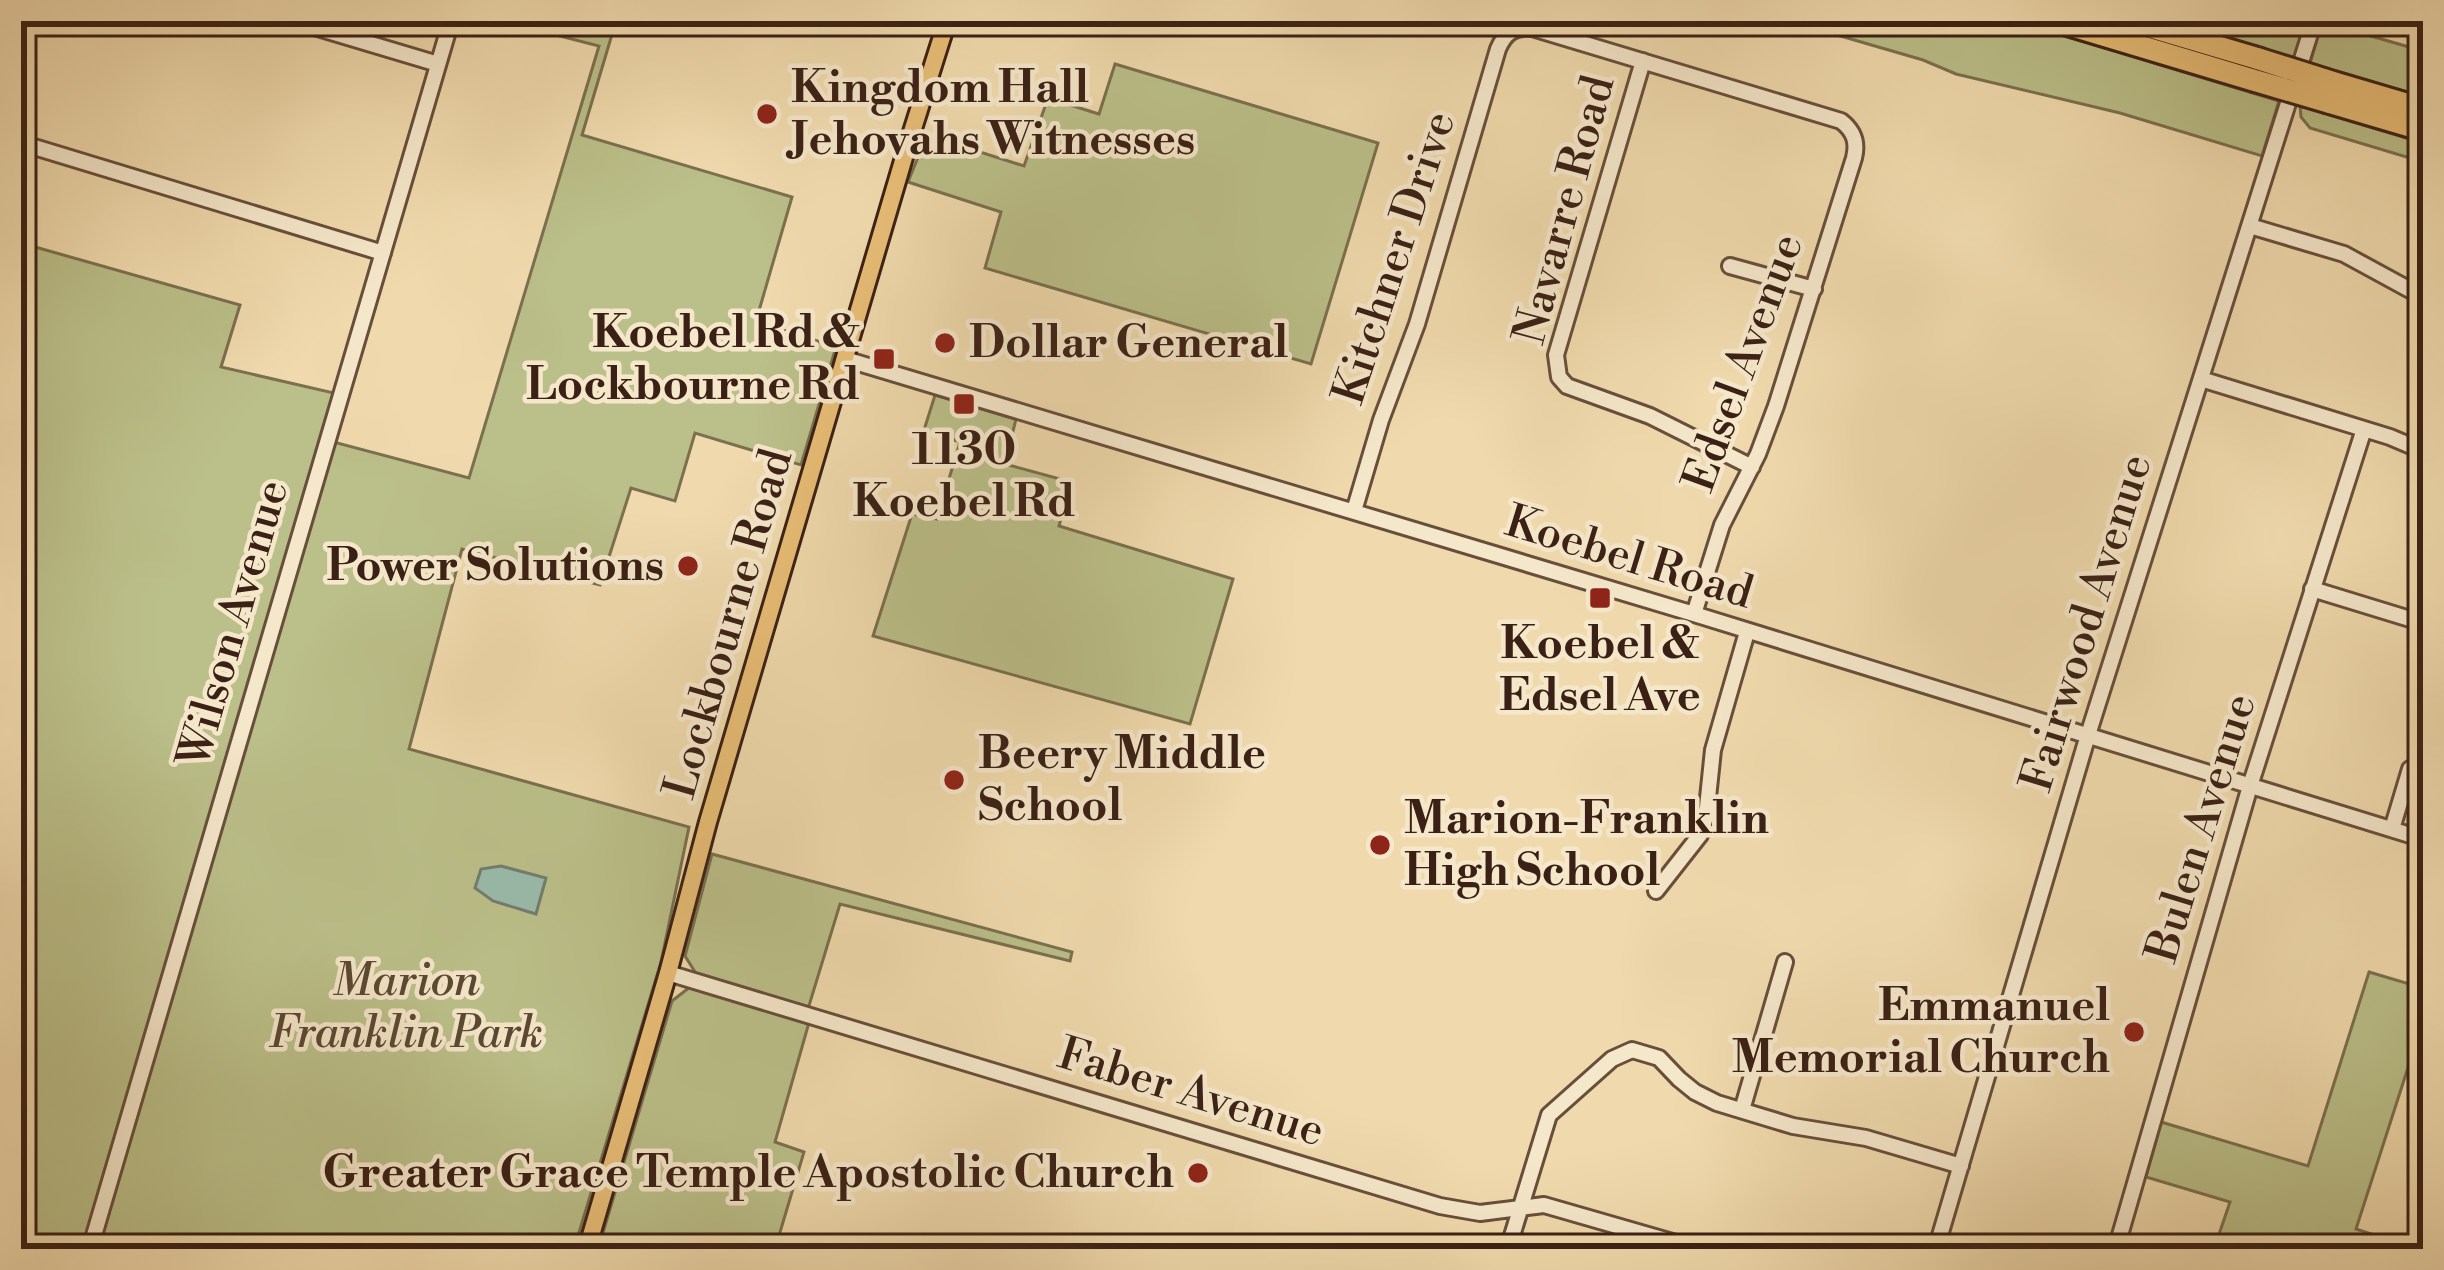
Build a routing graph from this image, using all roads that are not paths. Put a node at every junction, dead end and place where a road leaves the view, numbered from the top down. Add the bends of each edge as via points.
1 (294, 21) edge
2 (451, 21) edge
3 (947, 21) edge
4 (2056, 21) edge
5 (2131, 21) edge
6 (2314, 21) edge
7 (1643, 61) junction
8 (438, 64) junction
9 (2256, 70) junction
10 (2331, 92) junction
11 (2423, 109) edge
12 (2423, 130) edge
13 (21, 143) edge
14 (2250, 226) junction
15 (383, 253) junction
16 (1730, 266) dead end
17 (1814, 289) junction
18 (2423, 297) edge
19 (844, 359) junction
20 (2201, 379) junction
21 (2364, 429) junction
22 (2423, 451) edge
23 (1752, 467) junction
24 (1354, 511) junction
25 (2312, 589) junction
26 (1694, 614) junction
27 (2423, 623) edge
28 (1747, 632) junction
29 (2088, 736) junction
30 (2410, 769) dead end
31 (2250, 786) junction
32 (2392, 830) junction
33 (2423, 838) edge
34 (1656, 891) dead end
35 (1785, 962) dead end
36 (668, 973) junction
37 (1742, 1110) junction
38 (1961, 1166) junction
39 (1521, 1206) junction
40 (90, 1249) edge
41 (587, 1249) edge
42 (1508, 1249) edge
43 (1696, 1249) edge
44 (1936, 1249) edge
45 (2116, 1249) edge

1 - 8 street
2 - 8 street, Wilson Avenue
3 - 19 main road, Lockbourne Road
4 - 9 highway
5 - 9 highway
6 - 14 street, Fairwood Avenue
7 - 17 street, Edsel Avenue via 1849,128 1854,158
7 - 23 street, Navarre Road via 1556,355 1559,377
7 - 24 street, Kitchner Drive via 1532,28 1503,38
8 - 15 street, Wilson Avenue
9 - 10 highway, bridge
10 - 11 highway
10 - 12 highway
13 - 15 street
14 - 18 street via 2344,254
14 - 20 street, Fairwood Avenue
15 - 40 street, Wilson Avenue
16 - 17 street
17 - 23 street, Edsel Avenue
19 - 24 street, Koebel Road
19 - 36 main road, Lockbourne Road
20 - 21 street
20 - 29 street, Fairwood Avenue
21 - 22 street
21 - 25 street, Bulen Avenue
23 - 26 street, Edsel Avenue via 1722,525
24 - 26 street, Koebel Road
25 - 27 street
25 - 31 street, Bulen Avenue
26 - 28 street, Koebel Road
28 - 29 street, Koebel Road
28 - 34 street via 1713,750 1700,836
29 - 31 street, Koebel Road
29 - 38 street, Fairwood Avenue
30 - 32 street
31 - 32 street, Koebel Road
31 - 45 street, Bulen Avenue
32 - 33 street, Koebel Road
35 - 37 street
36 - 39 street, Faber Avenue via 1440,1207 1480,1213
36 - 41 main road, Lockbourne Road
37 - 38 street
37 - 39 street via 1695,1092 1659,1058 1632,1050 1549,1114
38 - 44 street, Fairwood Avenue
39 - 42 street
39 - 43 street, Faber Avenue via 1544,1205

